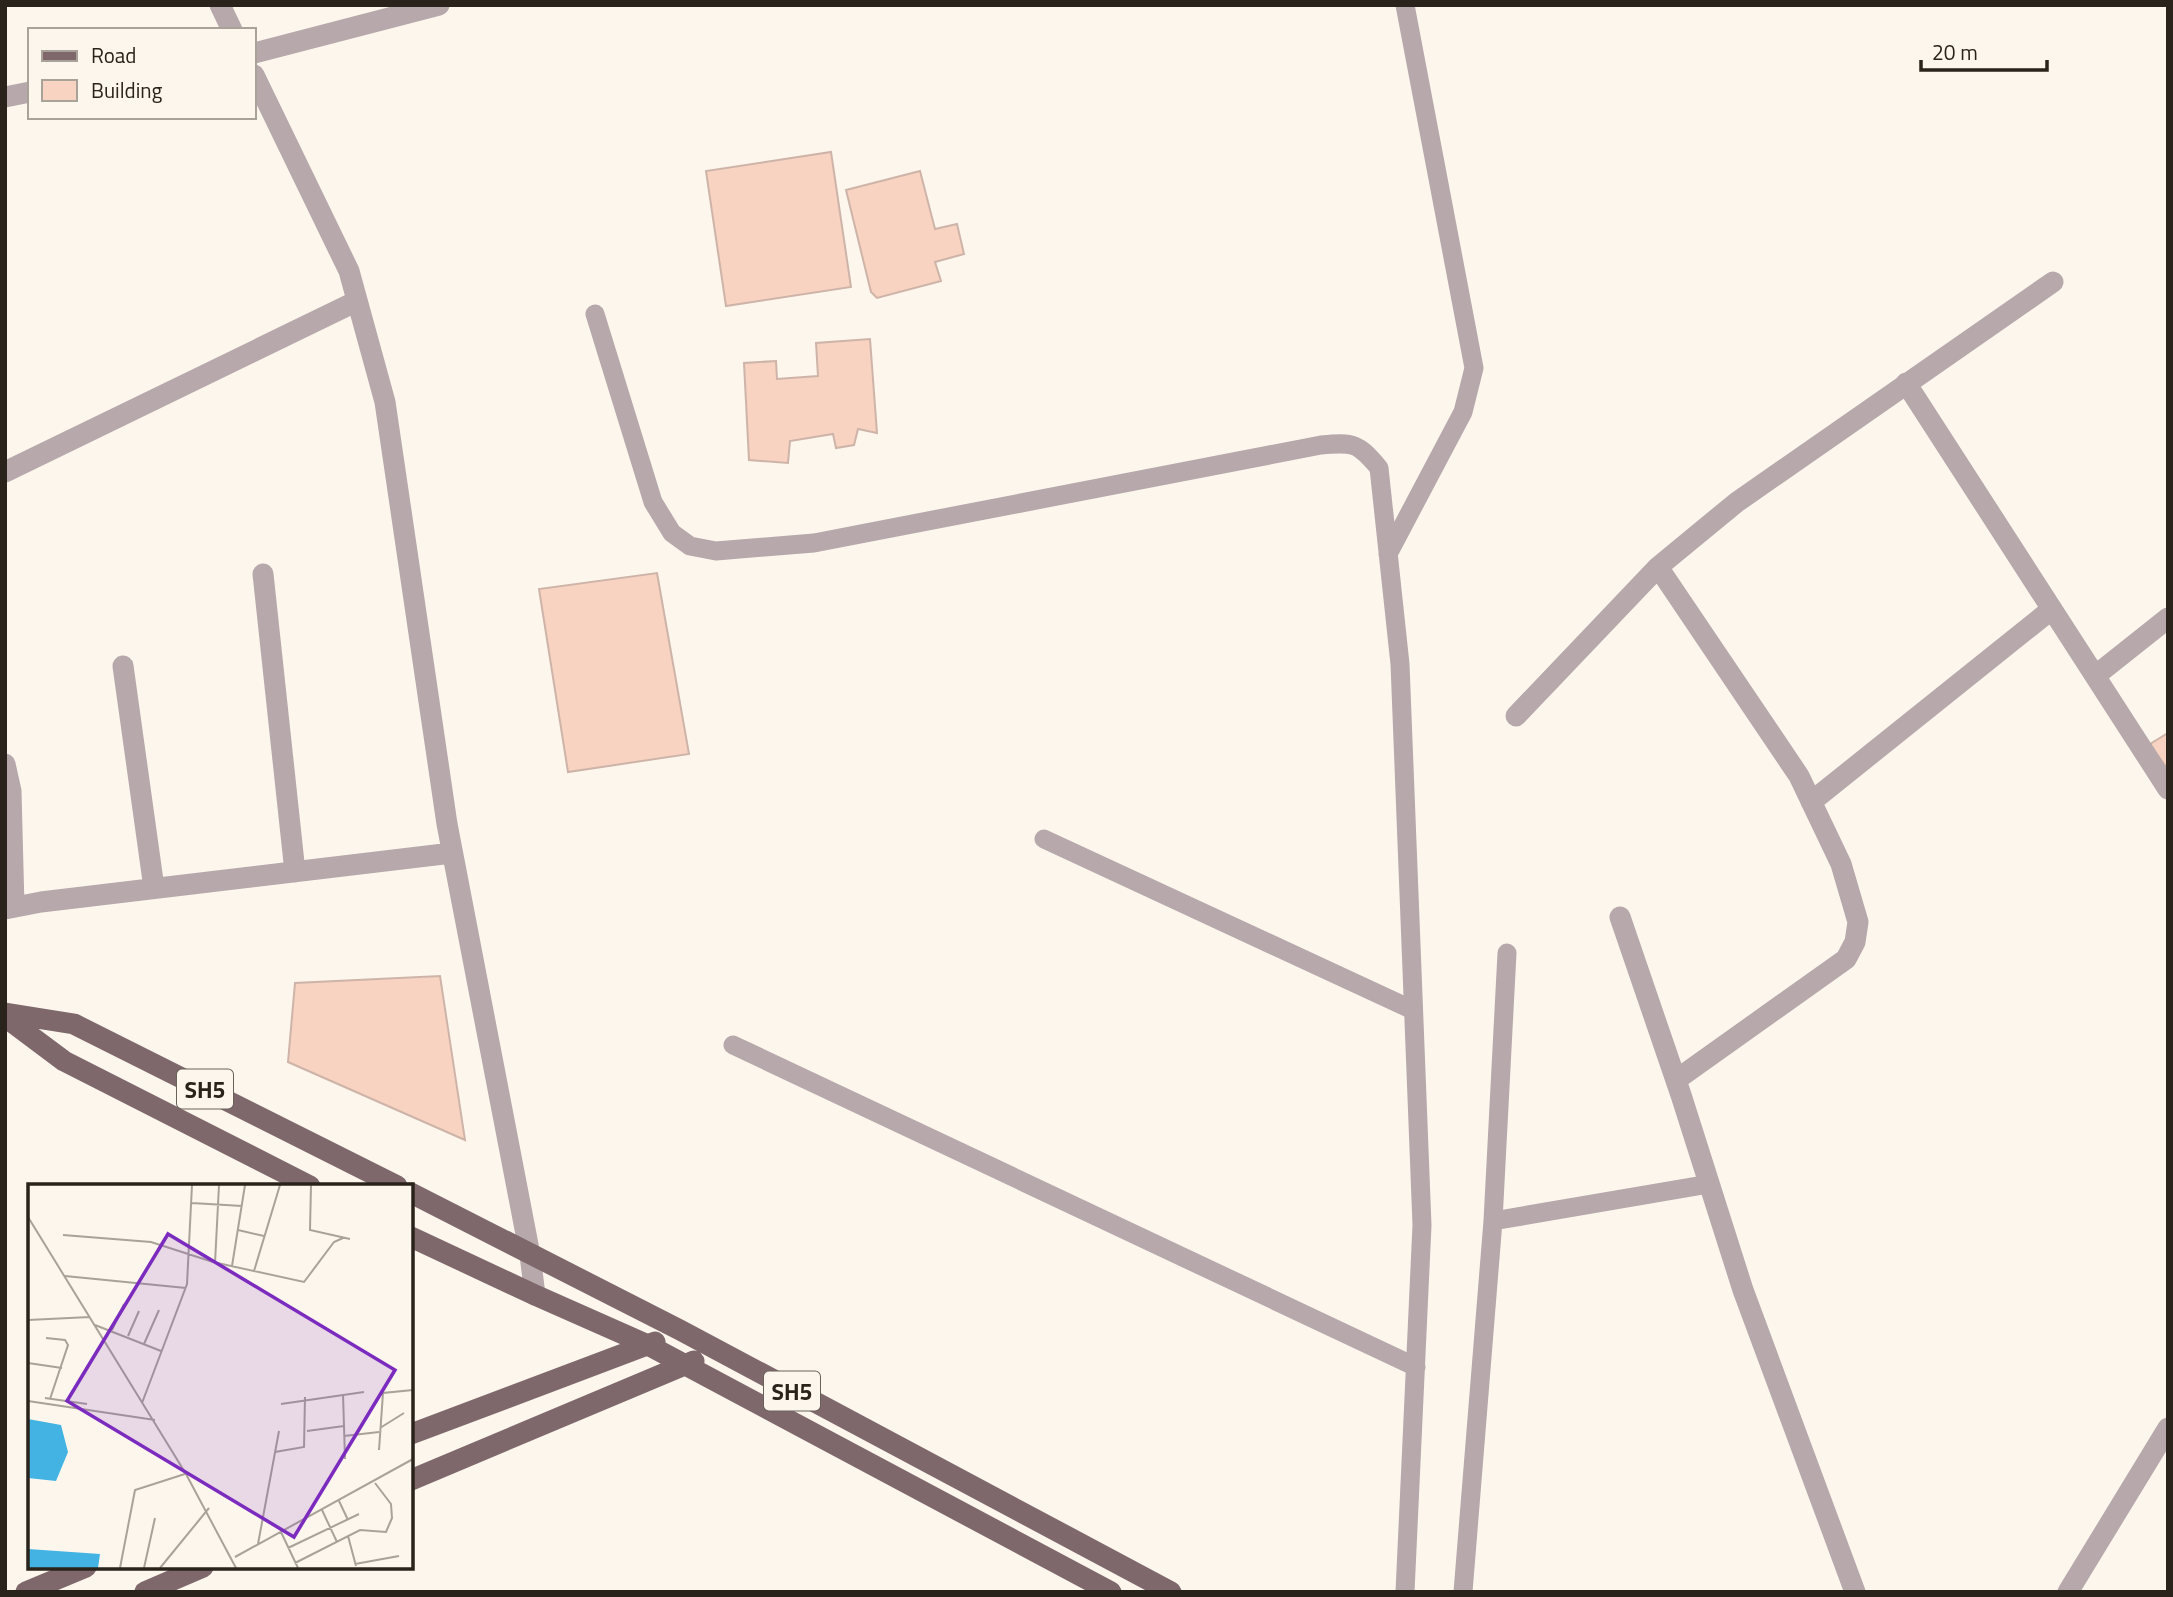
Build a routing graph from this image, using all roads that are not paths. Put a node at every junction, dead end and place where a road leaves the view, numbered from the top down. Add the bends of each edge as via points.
1 (220, 5) edge
2 (439, 5) edge
3 (1405, 5) edge
4 (231, 28) edge
5 (256, 52) edge
6 (256, 79) edge
7 (28, 92) edge
8 (5, 97) edge
9 (2053, 282) dead end
10 (357, 301) junction
11 (595, 314) dead end
12 (1906, 383) junction
13 (5, 472) edge
14 (1388, 554) junction
15 (1658, 567) junction
16 (263, 574) dead end
17 (2052, 609) junction
18 (2168, 618) edge
19 (123, 666) dead end
20 (2095, 676) junction
21 (1516, 716) dead end
22 (5, 764) edge
23 (2168, 789) edge
24 (1811, 802) junction
25 (1044, 838) dead end
26 (452, 853) junction
27 (295, 872) junction
28 (154, 888) junction
29 (10, 908) edge
30 (1620, 917) dead end
31 (1507, 953) dead end
32 (1413, 1010) junction
33 (5, 1015) edge
34 (733, 1045) dead end
35 (1676, 1080) junction
36 (306, 1184) edge
37 (393, 1184) edge
38 (1709, 1184) junction
39 (413, 1194) edge
40 (1493, 1221) junction
41 (413, 1238) edge
42 (530, 1255) junction
43 (535, 1295) junction
44 (680, 1330) junction
45 (648, 1345) junction
46 (714, 1350) junction
47 (686, 1365) junction
48 (1416, 1367) junction
49 (2168, 1428) edge
50 (413, 1433) edge
51 (413, 1479) edge
52 (81, 1569) edge
53 (198, 1569) edge
54 (1164, 1590) edge
55 (26, 1592) edge
56 (145, 1592) edge
57 (1111, 1592) edge
58 (1405, 1592) edge
59 (1463, 1592) edge
60 (1856, 1592) edge
61 (2068, 1592) edge

1 - 4 street
2 - 5 street
3 - 14 lane via 1474,368 1463,412
6 - 10 street via 349,271
7 - 8 street
9 - 12 street
10 - 13 street
10 - 26 street via 385,402
11 - 14 lane via 653,502 672,533 690,545 716,551 814,543 1347,443 1364,450 1379,468
12 - 15 street via 1737,502
12 - 17 street
14 - 32 lane via 1400,664
15 - 21 street
15 - 24 street via 1799,776
16 - 27 street
17 - 20 street
17 - 24 street
18 - 20 street
19 - 28 street
20 - 23 street
22 - 29 street via 11,791
24 - 35 street via 1841,864 1858,922 1855,942 1846,959
25 - 32 lane
26 - 27 street
26 - 42 street
27 - 28 street
28 - 29 street
30 - 35 street
31 - 40 lane
32 - 48 lane via 1422,1225
33 - 36 main road, SH5 via 64,1061
33 - 37 main road, SH5 via 74,1024
34 - 48 lane
35 - 38 street
38 - 40 lane
38 - 60 street via 1742,1290
39 - 42 main road, SH5
40 - 59 lane
41 - 43 main road, SH5
42 - 43 street
42 - 44 main road, SH5
43 - 45 main road, SH5
44 - 45 main road
44 - 46 main road, SH5
45 - 47 main road, SH5
45 - 50 main road
46 - 47 main road
46 - 54 main road, SH5
47 - 51 main road
47 - 57 main road, SH5
48 - 58 lane
49 - 61 street
52 - 55 main road
53 - 56 main road

